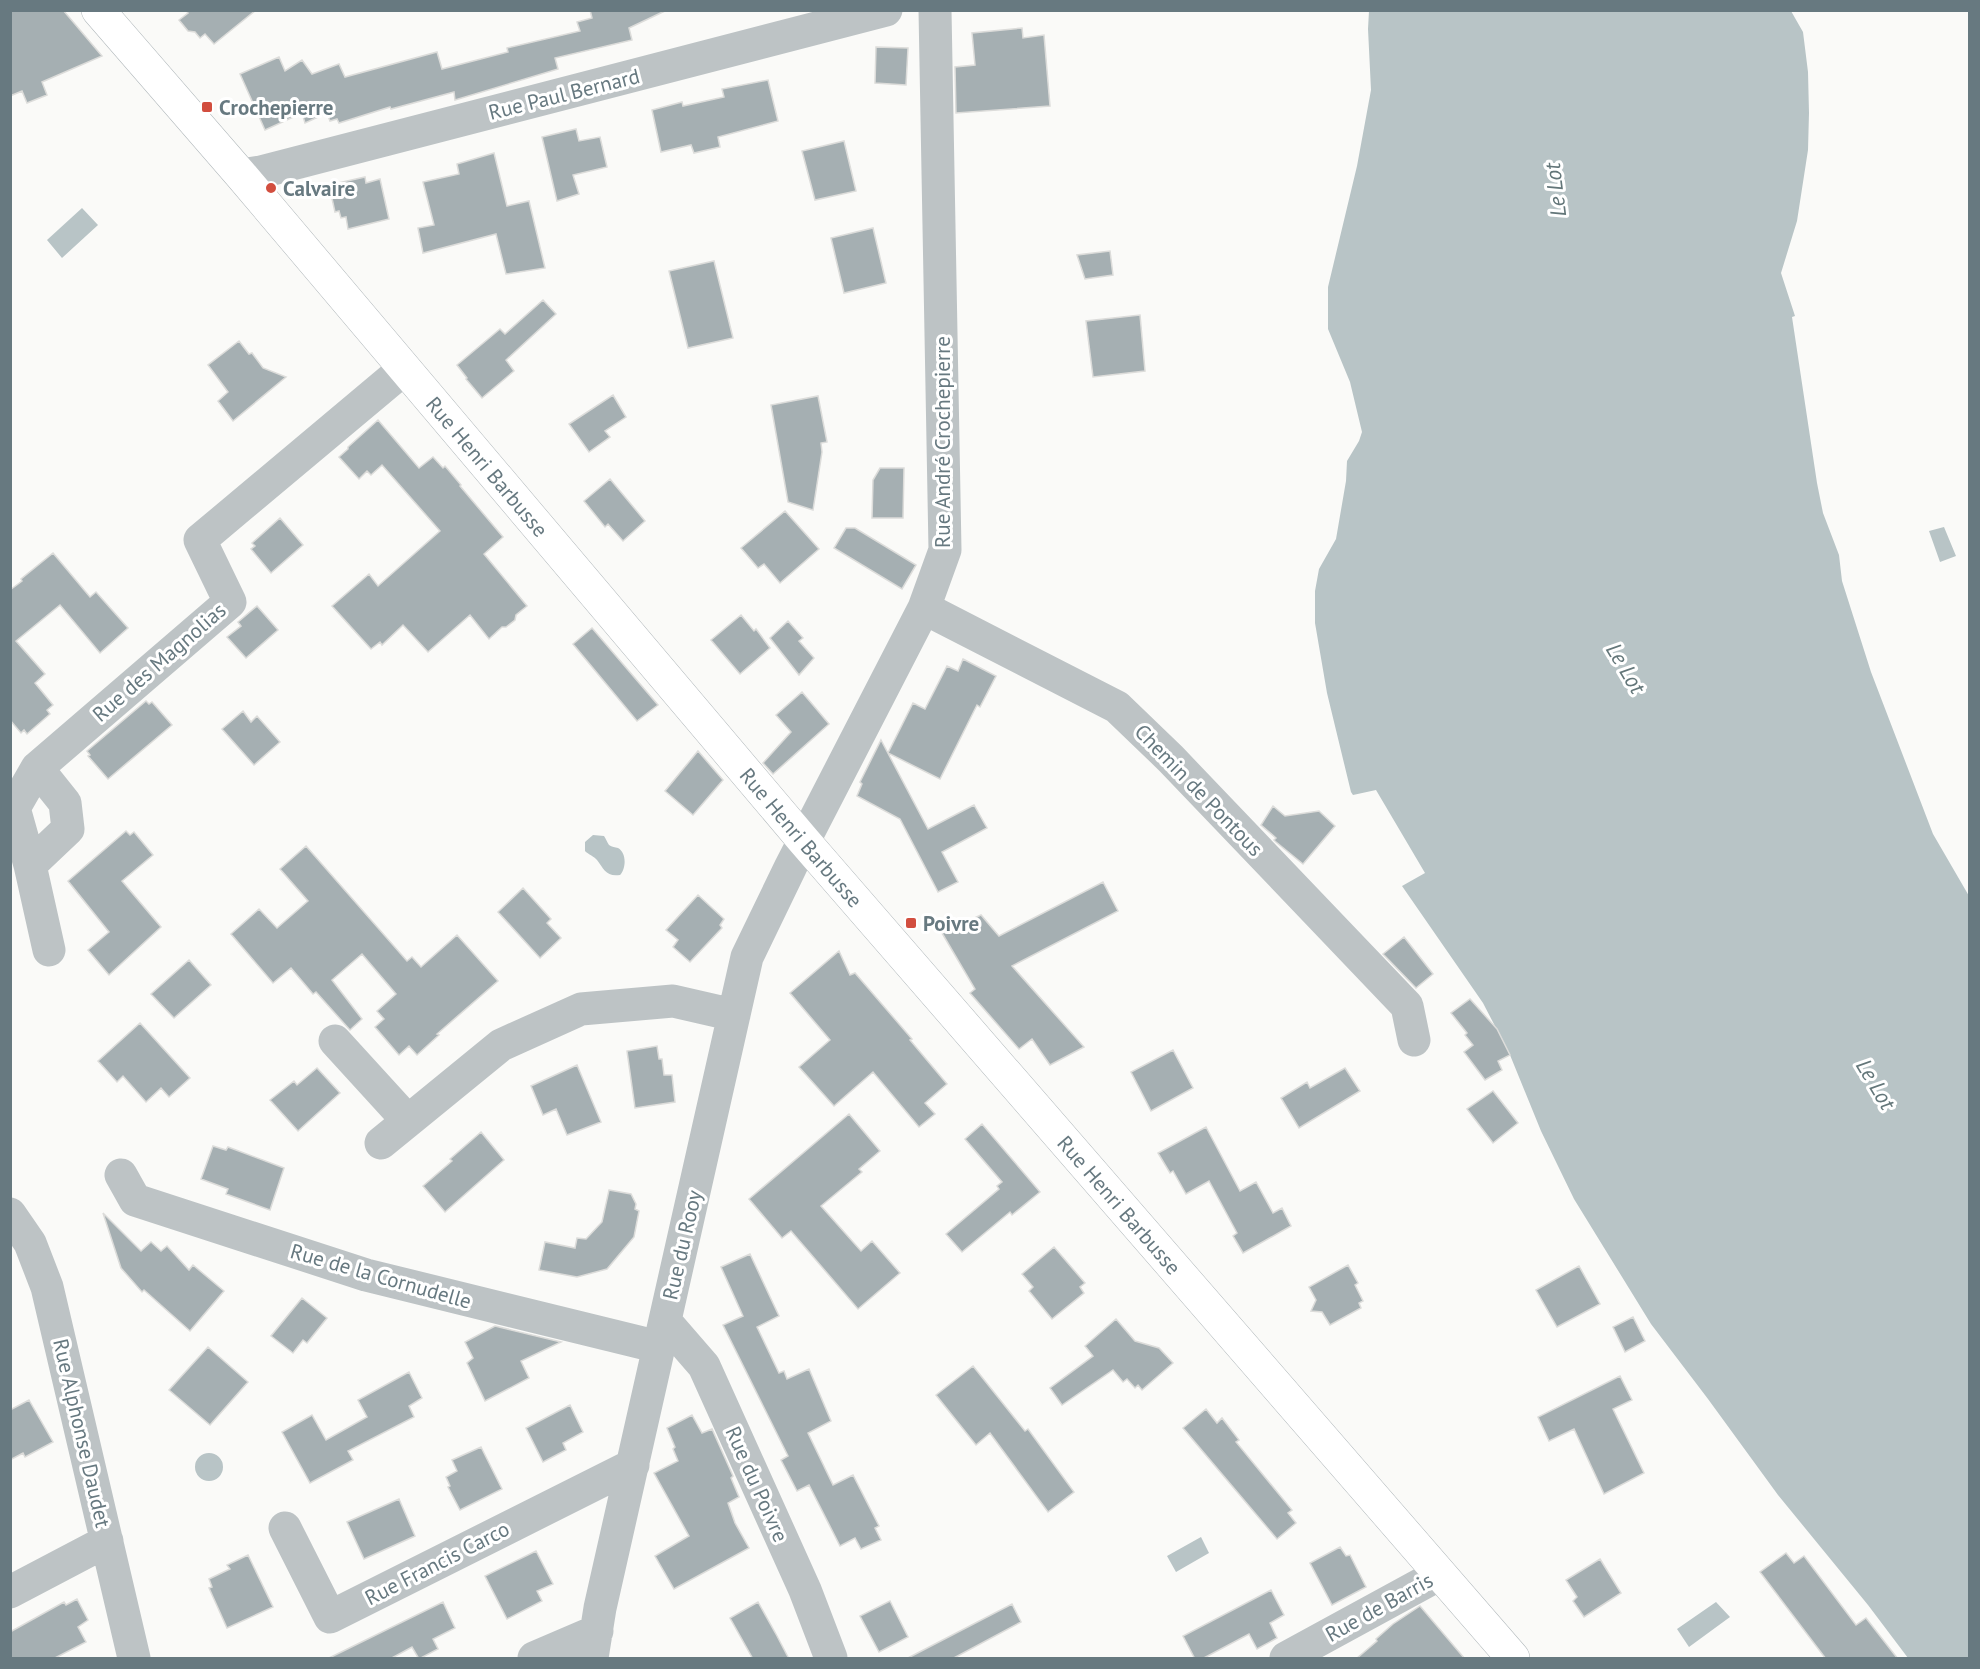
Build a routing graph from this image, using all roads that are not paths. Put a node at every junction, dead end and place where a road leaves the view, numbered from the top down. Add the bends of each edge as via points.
1 (98, 10) edge
2 (886, 10) edge
3 (935, 10) edge
4 (241, 175) junction
5 (404, 369) junction
6 (924, 608) junction
7 (37, 768) junction
8 (804, 841) junction
9 (30, 865) junction
10 (50, 950) dead end
11 (734, 1016) junction
12 (1414, 1040) dead end
13 (335, 1041) dead end
14 (408, 1121) junction
15 (381, 1143) dead end
16 (121, 1175) dead end
17 (13, 1224) edge
18 (662, 1334) junction
19 (633, 1465) junction
20 (285, 1528) dead end
21 (107, 1541) junction
22 (1440, 1574) junction
23 (10, 1592) edge
24 (595, 1645) edge
25 (134, 1659) edge
26 (534, 1659) edge
27 (831, 1659) edge
28 (1286, 1659) edge
29 (1513, 1659) edge

1 - 4 main road, Rue Henri Barbusse
2 - 4 street, Rue Paul Bernard
3 - 6 street, Rue André Crochepierre via 945,550
4 - 5 main road, Rue Henri Barbusse
5 - 7 street, Rue des Magnolias via 200,540 230,602
5 - 8 main road, Rue Henri Barbusse
6 - 8 street, Rue André Crochepierre
6 - 12 street, Chemin de Pontous via 1117,707 1172,759 1407,1006
7 - 9 street, Rue des Magnolias via 14,808
7 - 9 street via 65,802 68,829
8 - 11 street, Rue du Rooy via 747,957
8 - 22 main road, Rue Henri Barbusse
9 - 10 street, Rue des Magnolias
11 - 14 street via 673,1001 581,1009 501,1045
11 - 18 street, Rue du Rooy
13 - 14 street
14 - 15 street
16 - 18 street, Rue de la Cornudelle via 135,1200 366,1275
17 - 21 street, Rue Alphonse Daudet via 30,1243 47,1287
18 - 19 street, Rue du Rooy
18 - 27 street, Rue du Poivre via 704,1366 805,1590
19 - 20 street, Rue Francis Carco via 330,1617
19 - 24 street, Rue du Rooy
21 - 23 street
21 - 25 street, Rue Alphonse Daudet
22 - 28 street, Rue de Barris
22 - 29 main road, Rue Henri Barbusse
24 - 26 street

